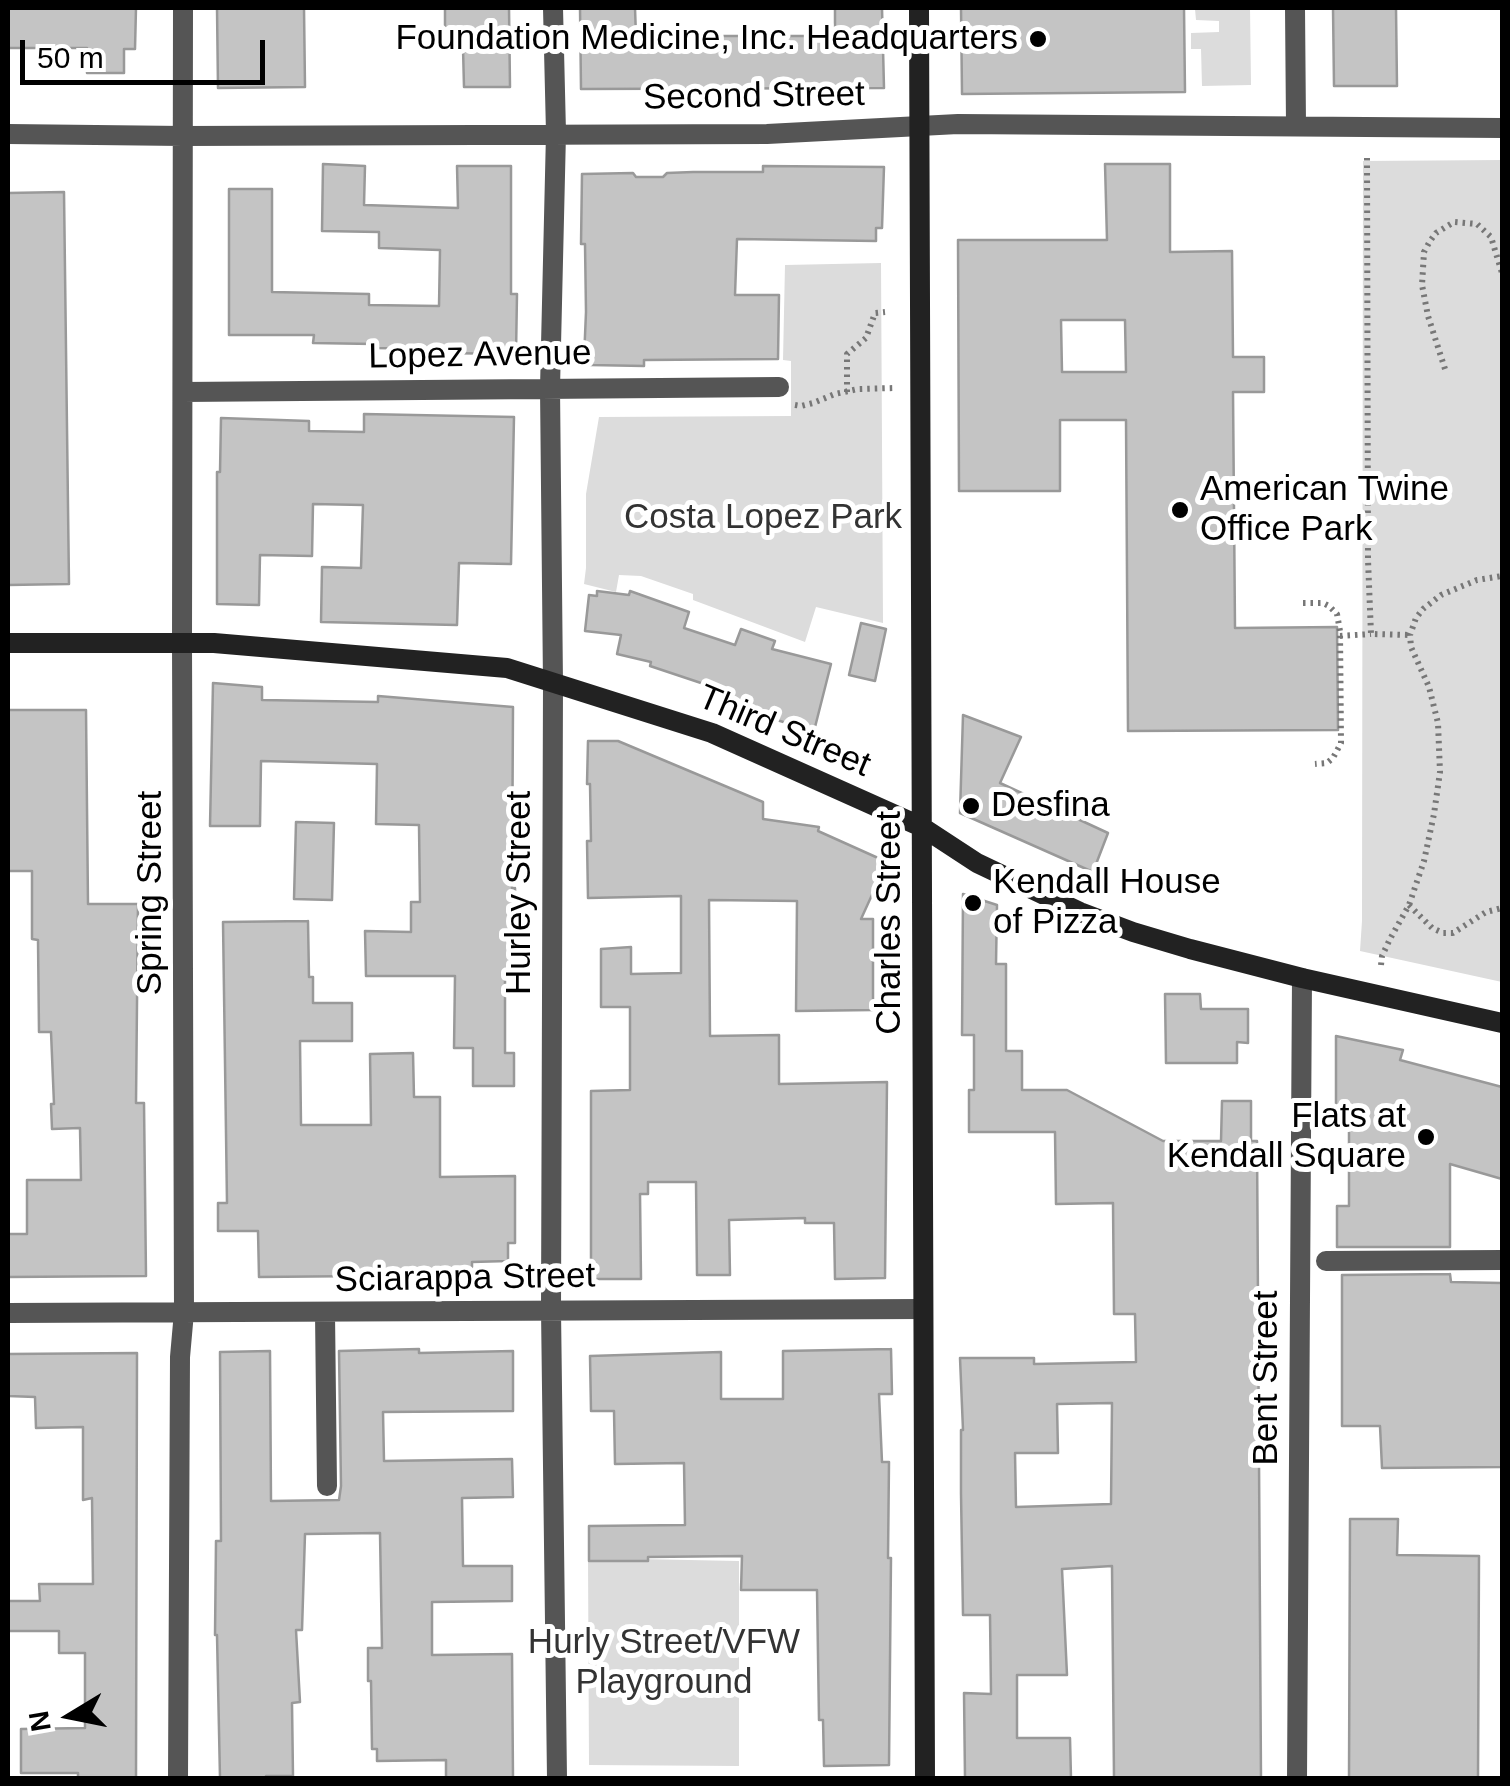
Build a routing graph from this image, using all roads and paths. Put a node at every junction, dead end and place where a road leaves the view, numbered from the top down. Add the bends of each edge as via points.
1 (183, 8) edge
2 (554, 8) edge
3 (919, 8) edge
4 (1295, 8) edge
5 (920, 126) junction
6 (1296, 126) junction
7 (1502, 128) edge
8 (556, 133) junction
9 (8, 134) edge
10 (183, 136) junction
11 (1367, 158) dead end
12 (1502, 273) edge
13 (886, 312) dead end
14 (1445, 369) dead end
15 (779, 387) joint
16 (920, 387) junction
17 (550, 388) junction
18 (183, 392) junction
19 (847, 392) junction
20 (1502, 576) edge
21 (1303, 603) dead end
22 (1372, 634) junction
23 (1410, 635) junction
24 (1340, 636) junction
25 (182, 642) junction
26 (8, 643) edge
27 (553, 684) junction
28 (1315, 764) dead end
29 (922, 827) junction
30 (1410, 906) junction
31 (1502, 908) edge
32 (1381, 965) dead end
33 (1302, 978) junction
34 (1502, 1023) edge
35 (1502, 1260) edge
36 (1326, 1261) dead end
37 (552, 1310) junction
38 (923, 1310) junction
39 (184, 1312) junction
40 (8, 1313) edge
41 (325, 1313) junction
42 (327, 1486) dead end
43 (178, 1778) edge
44 (557, 1778) edge
45 (924, 1778) edge
46 (1297, 1778) edge

1 - 10 street, Spring Street
2 - 8 street, Hurley Street
3 - 5 street, Charles Street
4 - 6 street
5 - 6 street, Second Street
5 - 8 street, Second Street via 766,134
5 - 16 street, Charles Street
6 - 7 street, Second Street
8 - 10 street, Second Street
8 - 17 street, Hurley Street
9 - 10 street, Second Street
10 - 18 street, Spring Street
11 - 22 path
12 - 14 path via 1491,238 1477,224 1454,222 1430,241 1422,285
13 - 19 path via 875,314 866,338 847,354
15 - 17 street, Lopez Avenue
15 - 19 path via 789,387 792,404 801,406
16 - 19 path
16 - 29 street, Charles Street
17 - 18 street, Lopez Avenue
17 - 27 street, Hurley Street
18 - 25 street, Spring Street
20 - 23 path via 1441,595 1423,608
21 - 24 path via 1329,606
22 - 23 path
22 - 24 path
23 - 30 path via 1434,704 1441,755 1432,824
24 - 28 path via 1340,742 1333,758
25 - 26 street, Third Street
25 - 27 street, Third Street via 507,668
25 - 39 street, Spring Street
27 - 29 street, Third Street via 712,734
27 - 37 street, Hurley Street
29 - 33 street, Third Street via 1080,912 1190,950
29 - 38 street, Charles Street
30 - 31 path via 1443,934
30 - 32 path
33 - 34 street, Third Street
33 - 46 street, Bent Street
35 - 36 street
37 - 38 street, Sciarappa Street
37 - 41 street, Sciarappa Street
37 - 44 street, Hurley Street
38 - 45 street, Charles Street
39 - 40 street, Sciarappa Street
39 - 41 street, Sciarappa Street
39 - 43 street, Spring Street
41 - 42 street

